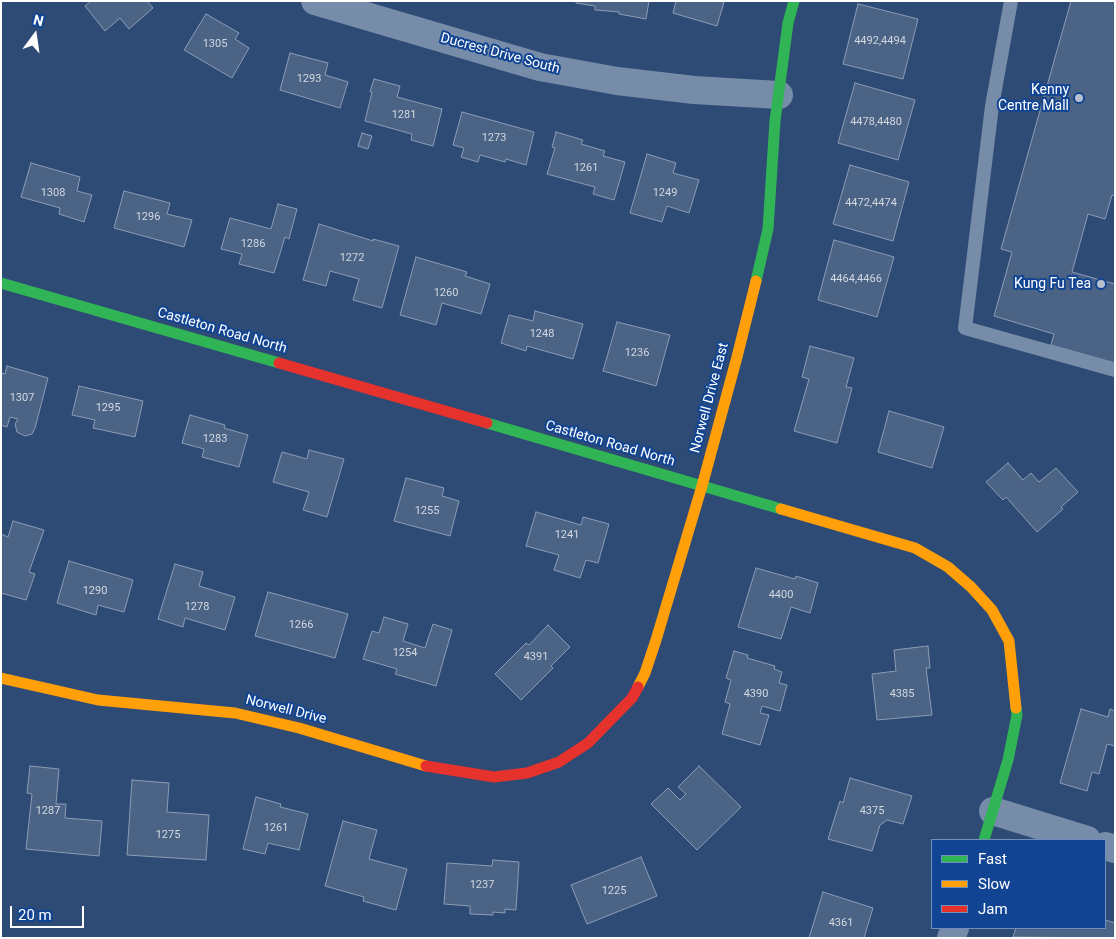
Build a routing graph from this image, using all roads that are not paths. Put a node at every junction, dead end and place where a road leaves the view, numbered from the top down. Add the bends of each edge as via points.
1 (315, 1) edge
2 (794, 1) edge
3 (1011, 1) edge
4 (379, 10) edge
5 (779, 95) junction
6 (1, 283) edge
7 (1115, 370) edge
8 (702, 486) junction
9 (1, 678) edge
10 (558, 762) joint
11 (993, 811) junction
12 (984, 839) edge
13 (1084, 839) edge

1 - 4 street, Ducrest Drive South
2 - 5 street, Norwell Drive East
3 - 7 lane via 992,106 965,328
4 - 5 street, Ducrest Drive South via 540,67 617,81
5 - 8 street, Norwell Drive East via 768,229
6 - 8 street, Castleton Road North
8 - 10 street, Norwell Drive East via 656,640 632,698 588,743
8 - 11 street, Castleton Road North via 915,548 948,567 992,610 1008,641 1017,715
9 - 10 street, Norwell Drive via 98,700 235,712 429,767 494,777 527,773
11 - 12 street, Castleton Road North
11 - 13 street

